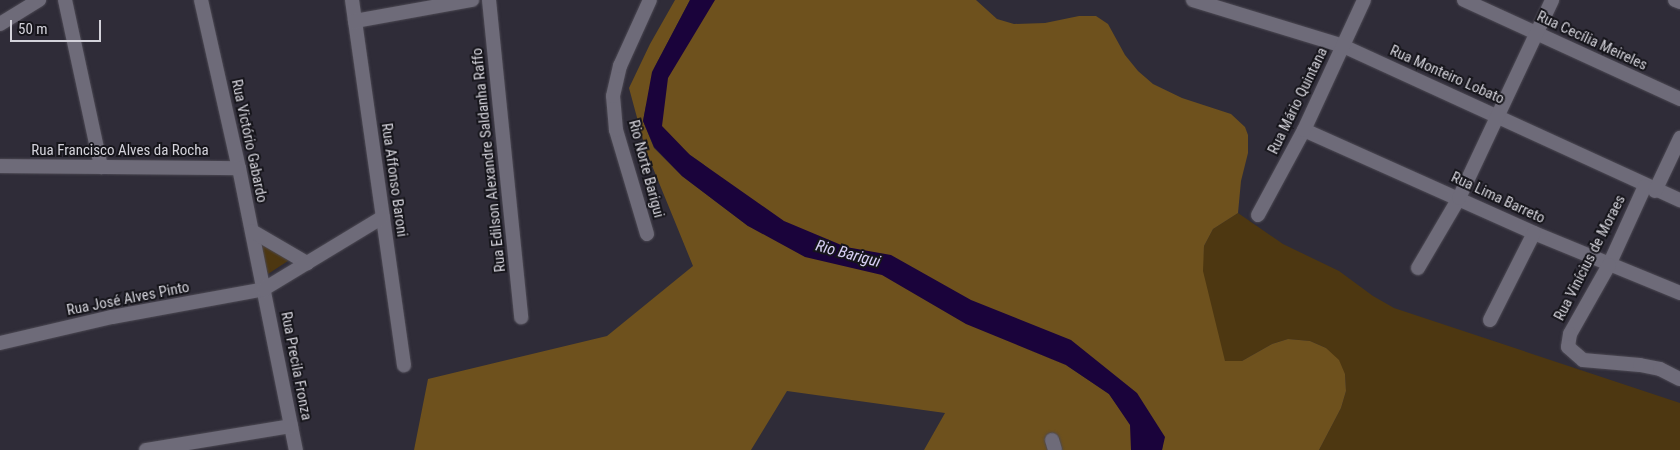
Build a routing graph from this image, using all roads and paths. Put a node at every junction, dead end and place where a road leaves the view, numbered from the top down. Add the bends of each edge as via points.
1 (39, 0) edge
2 (65, 0) edge
3 (201, 0) edge
4 (352, 0) edge
5 (472, 0) edge
6 (489, 0) edge
7 (650, 0) edge
8 (1193, 0) edge
9 (1364, 0) edge
10 (1464, 0) edge
11 (1552, 0) edge
12 (1676, 0) edge
13 (1680, 2) edge
14 (355, 21) junction
15 (0, 24) edge
16 (1537, 33) junction
17 (1343, 46) junction
18 (1680, 99) edge
19 (1498, 116) junction
20 (1304, 130) junction
21 (1680, 138) edge
22 (0, 166) edge
23 (101, 167) junction
24 (239, 168) junction
25 (1650, 188) junction
26 (1459, 198) junction
27 (1680, 200) edge
28 (1258, 215) dead end
29 (383, 217) junction
30 (252, 231) junction
31 (1534, 233) junction
32 (647, 234) dead end
33 (306, 264) junction
34 (1608, 265) junction
35 (1418, 268) dead end
36 (264, 290) junction
37 (1680, 293) edge
38 (521, 317) dead end
39 (1490, 320) dead end
40 (0, 343) edge
41 (404, 365) dead end
42 (1680, 379) edge
43 (292, 426) junction
44 (146, 450) edge
45 (296, 450) edge

1 - 15 street
2 - 23 street
3 - 24 street, Rua Victório Gabardo
4 - 14 street, Rua Affonso Baroni
5 - 14 street
6 - 38 street, Rua Edilson Alexandre Saldanha Raffo
7 - 32 street, Rio Norte Barigui via 620,66 613,96 616,130
8 - 17 street, Rua Monteiro Lobato
9 - 17 street, Rua Mário Quintana
10 - 16 street, Rua Cecília Meireles
11 - 16 street
12 - 13 street
14 - 29 street, Rua Affonso Baroni
16 - 18 street, Rua Cecília Meireles
16 - 19 street
17 - 19 street, Rua Monteiro Lobato
17 - 20 street, Rua Mário Quintana
19 - 25 street, Rua Monteiro Lobato
19 - 26 street
20 - 26 street, Rua Lima Barreto
20 - 28 street, Rua Mário Quintana
21 - 25 street, Rua Vinícius de Moraes
22 - 23 street, Rua Francisco Alves da Rocha
23 - 24 street, Rua Francisco Alves da Rocha
24 - 30 street, Rua Victório Gabardo
25 - 27 street, Rua Monteiro Lobato
25 - 34 street, Rua Vinícius de Moraes
26 - 31 street, Rua Lima Barreto
26 - 35 street
29 - 33 street
29 - 41 street, Rua Affonso Baroni
30 - 33 street
30 - 36 street, Rua Victório Gabardo
31 - 34 street, Rua Lima Barreto
31 - 39 street
33 - 36 street
34 - 37 street, Rua Lima Barreto
34 - 42 street, Rua Vinícius de Moraes via 1570,334 1568,347 1583,360 1640,365 1660,369
36 - 40 street, Rua José Alves Pinto via 112,317
36 - 43 street, Rua Precila Fronza
43 - 44 street
43 - 45 street, Rua Precila Fronza

